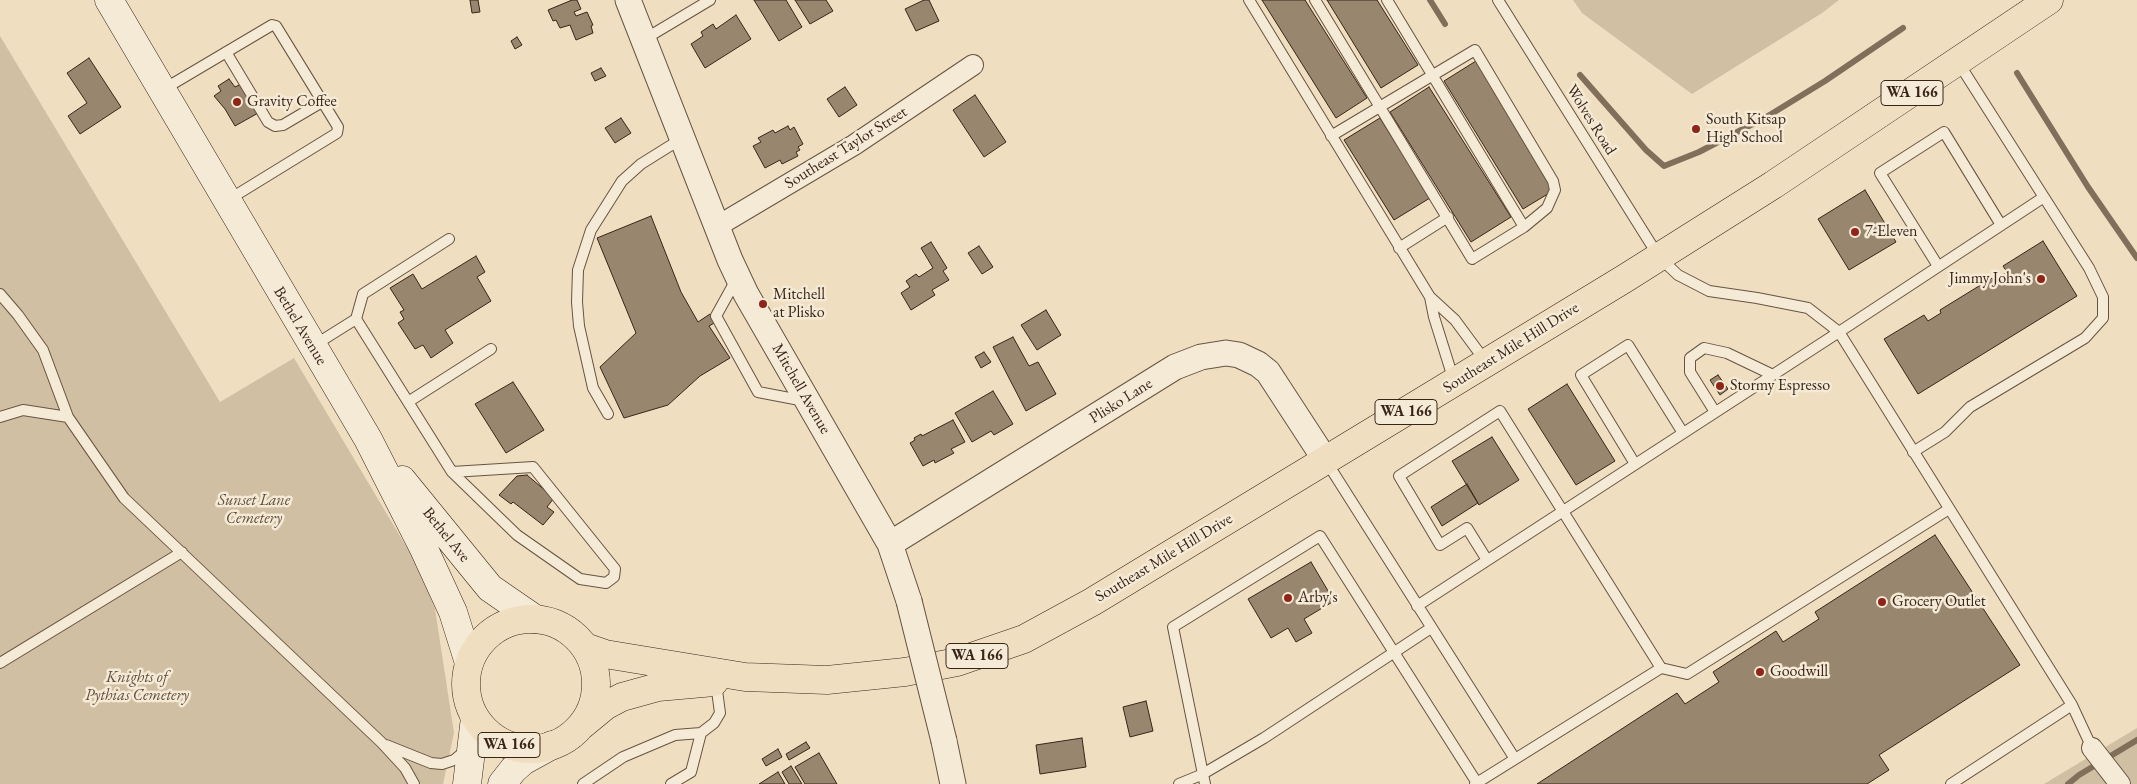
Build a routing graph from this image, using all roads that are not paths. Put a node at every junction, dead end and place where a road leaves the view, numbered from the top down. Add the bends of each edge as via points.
1 (109, 0) edge
2 (628, 0) edge
3 (710, 0) edge
4 (1249, 0) edge
5 (1315, 0) edge
6 (1387, 0) edge
7 (1498, 0) edge
8 (2049, 0) edge
9 (643, 40) junction
10 (226, 52) junction
11 (1958, 62) junction
12 (973, 65) dead end
13 (1432, 75) junction
14 (162, 91) junction
15 (322, 102) junction
16 (1380, 106) junction
17 (1331, 136) junction
18 (681, 139) junction
19 (2044, 197) junction
20 (227, 201) junction
21 (1448, 217) junction
22 (2001, 225) junction
23 (716, 227) junction
24 (1524, 227) junction
25 (449, 240) dead end
26 (1399, 248) junction
27 (1659, 257) junction
28 (1938, 266) junction
29 (738, 276) junction
30 (0, 294) edge
31 (1430, 297) junction
32 (356, 319) junction
33 (1839, 332) junction
34 (312, 346) junction
35 (491, 349) dead end
36 (1487, 363) junction
37 (1773, 375) junction
38 (1455, 382) junction
39 (808, 401) junction
40 (408, 402) junction
41 (1715, 412) junction
42 (608, 414) dead end
43 (0, 417) edge
44 (68, 418) junction
45 (1683, 433) junction
46 (368, 439) junction
47 (1914, 452) junction
48 (1326, 461) junction
49 (1635, 464) junction
50 (452, 472) junction
51 (1949, 509) junction
52 (1562, 511) junction
53 (890, 544) junction
54 (182, 552) junction
55 (1487, 560) junction
56 (1416, 606) junction
57 (535, 619) junction
58 (1431, 628) junction
59 (584, 646) junction
60 (1394, 654) junction
61 (0, 663) edge
62 (469, 663) junction
63 (1661, 668) junction
64 (745, 677) junction
65 (715, 682) junction
66 (2072, 705) junction
67 (578, 729) junction
68 (474, 731) junction
69 (701, 733) junction
70 (382, 743) junction
71 (552, 745) junction
72 (2092, 748) joint
73 (1515, 759) junction
74 (1203, 780) edge
75 (1476, 783) edge
76 (414, 784) edge
77 (467, 784) edge
78 (502, 784) edge
79 (583, 784) edge
80 (671, 784) edge
81 (953, 784) edge
82 (1179, 784) edge
83 (1951, 784) edge
84 (2120, 784) edge

1 - 14 main road, Bethel Avenue
2 - 9 street, Mitchell Avenue
3 - 9 lane
4 - 17 lane
5 - 16 lane
6 - 13 lane
7 - 27 lane, Wolves Road
8 - 11 main road, Southeast Mile Hill Drive / WA 166
9 - 18 street, Mitchell Avenue
10 - 14 lane
10 - 15 lane via 268,122 275,126 283,125
10 - 15 lane via 272,24 276,26
11 - 19 lane
11 - 27 main road, Southeast Mile Hill Drive / WA 166
12 - 23 street, Southeast Taylor Street via 854,145
13 - 16 lane
13 - 24 lane
13 - 24 lane via 1475,50 1553,181 1555,190 1547,208
14 - 20 main road, Bethel Avenue
15 - 20 lane via 338,127 337,132
16 - 17 lane
16 - 21 lane
17 - 26 lane
18 - 23 street, Mitchell Avenue
18 - 42 lane via 641,164 622,181 591,230 578,270 579,326 593,388
19 - 22 lane
19 - 47 lane via 2089,268 2103,297 2103,318 2085,338 1970,407 1945,432
20 - 34 main road, Bethel Avenue
21 - 24 lane via 1472,259
21 - 26 lane
22 - 28 lane
22 - 28 lane via 1944,132 1880,173
23 - 29 street, Mitchell Avenue
25 - 32 lane via 363,294
26 - 31 lane
27 - 33 lane, Wolves Road via 1680,278 1709,291 1808,308
27 - 36 main road, Southeast Mile Hill Drive / WA 166
28 - 33 lane
29 - 39 street, Mitchell Avenue
29 - 39 lane via 716,316 758,392
30 - 44 lane via 43,350
31 - 36 lane via 1455,320
31 - 38 lane
32 - 34 lane
32 - 40 lane
33 - 37 lane
33 - 47 lane
34 - 46 main road, Bethel Avenue
35 - 40 lane
36 - 38 main road, Southeast Mile Hill Drive / WA 166
37 - 41 lane
37 - 41 lane via 1726,353 1704,348 1690,358 1690,372
38 - 48 main road, Southeast Mile Hill Drive / WA 166
39 - 53 street, Mitchell Avenue
40 - 50 lane
41 - 45 lane
43 - 44 lane via 23,410
44 - 54 lane via 124,498
45 - 49 lane
45 - 49 lane via 1628,345 1581,375
46 - 57 main road, Bethel Ave via 490,588
46 - 62 main road, Bethel Avenue via 453,612
47 - 51 lane
48 - 53 street, Plisko Lane via 1268,372 1239,355 1226,353 1174,367
48 - 56 lane
48 - 64 main road, Southeast Mile Hill Drive / WA 166 via 1075,612 1024,639 988,653 905,672 854,678
49 - 52 lane
50 - 50 lane via 517,535 580,579 606,583 614,577 614,569 533,467
51 - 63 lane via 1687,674
51 - 66 lane
52 - 55 lane
52 - 55 lane via 1500,412 1399,476 1440,545 1468,528
52 - 63 lane
53 - 81 street, Mitchell Avenue, bridge via 909,602
54 - 61 lane
54 - 70 lane
55 - 56 lane
56 - 58 lane
57 - 59 main road, WA 166 via 563,627
57 - 62 main road via 518,620 488,635
58 - 60 lane
58 - 73 lane
59 - 64 main road, Southeast Mile Hill Drive / WA 166 via 605,654
59 - 67 main road via 595,674 596,689 593,704
60 - 74 lane
60 - 74 lane via 1320,536 1173,627
60 - 75 lane
62 - 68 main road, WA 166 via 466,691
63 - 73 lane
64 - 65 main road, Southeast Mile Hill Drive / WA 166
65 - 67 main road, Southeast Mile Hill Drive / WA 166 via 658,687 622,697 605,706
65 - 69 lane via 720,713 714,723
66 - 72 lane
66 - 83 lane
67 - 71 main road, WA 166
68 - 70 lane via 454,760 442,764 431,763
68 - 71 main road, WA 166 via 486,732 517,748 535,749
68 - 77 main road
69 - 79 lane via 675,735 631,753
69 - 80 lane via 691,772
70 - 76 lane via 405,768
71 - 78 main road via 523,761
72 - 84 street
73 - 75 lane
74 - 82 lane

